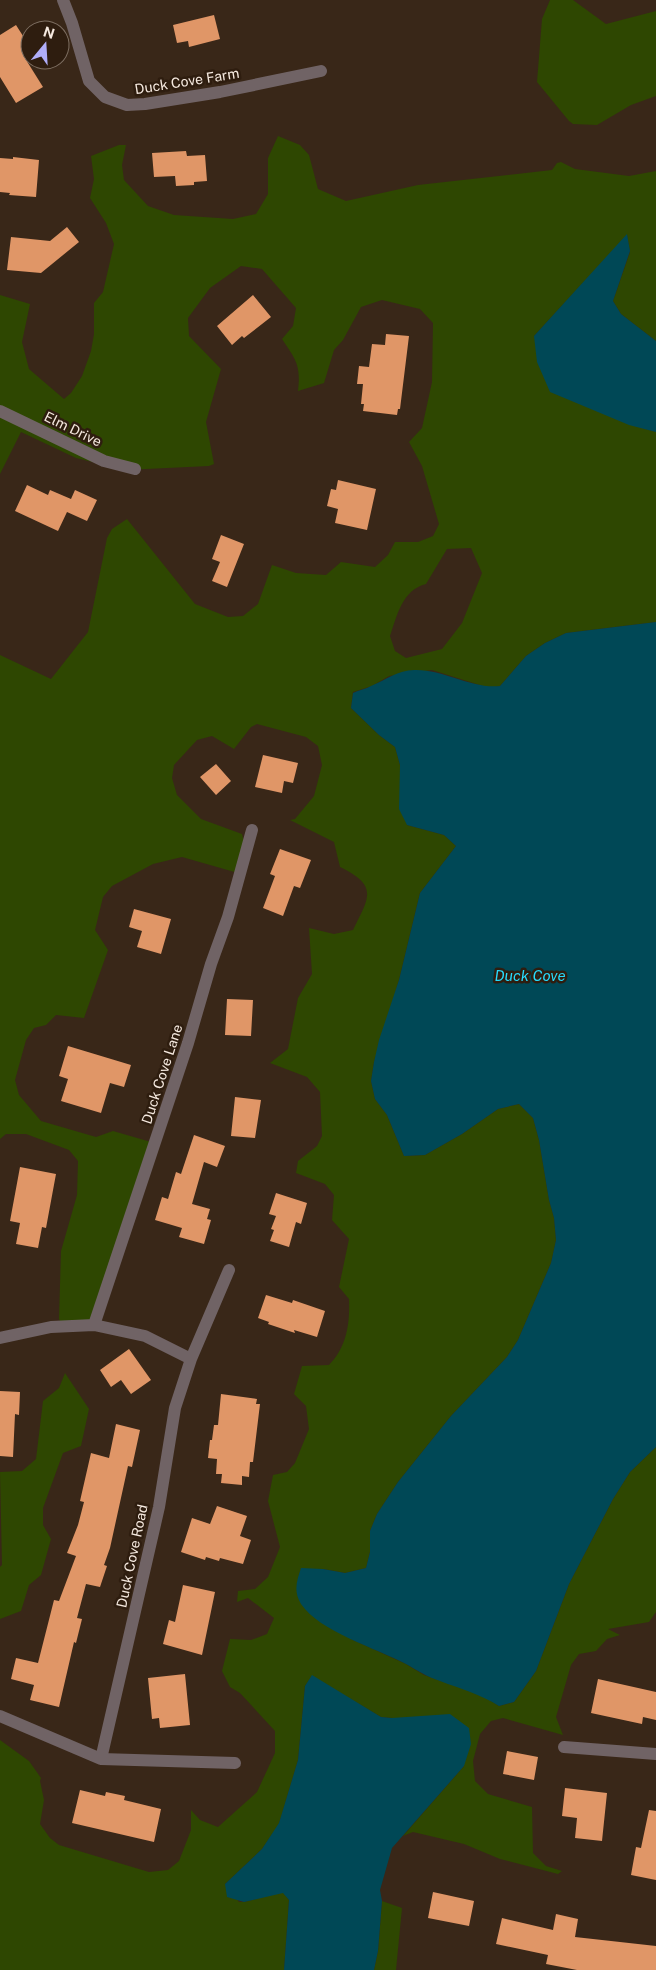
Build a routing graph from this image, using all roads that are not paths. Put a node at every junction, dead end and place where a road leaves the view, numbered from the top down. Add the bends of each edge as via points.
1 (63, 0) edge
2 (321, 71) dead end
3 (0, 411) edge
4 (135, 469) dead end
5 (252, 830) dead end
6 (230, 1270) dead end
7 (94, 1325) junction
8 (0, 1338) edge
9 (191, 1359) junction
10 (0, 1716) edge
11 (564, 1747) dead end
12 (656, 1754) edge
13 (101, 1759) junction
14 (235, 1763) dead end

1 - 2 street, Duck Cove Farm via 89,80 105,97 127,106 220,92
3 - 4 street, Elm Drive via 104,461
5 - 7 street, Duck Cove Lane via 228,918
6 - 9 street, Duck Cove Road
7 - 8 street via 51,1327
7 - 9 street via 145,1336
9 - 13 street, Duck Cove Road via 175,1408 159,1507
10 - 13 street
11 - 12 street
13 - 14 street

